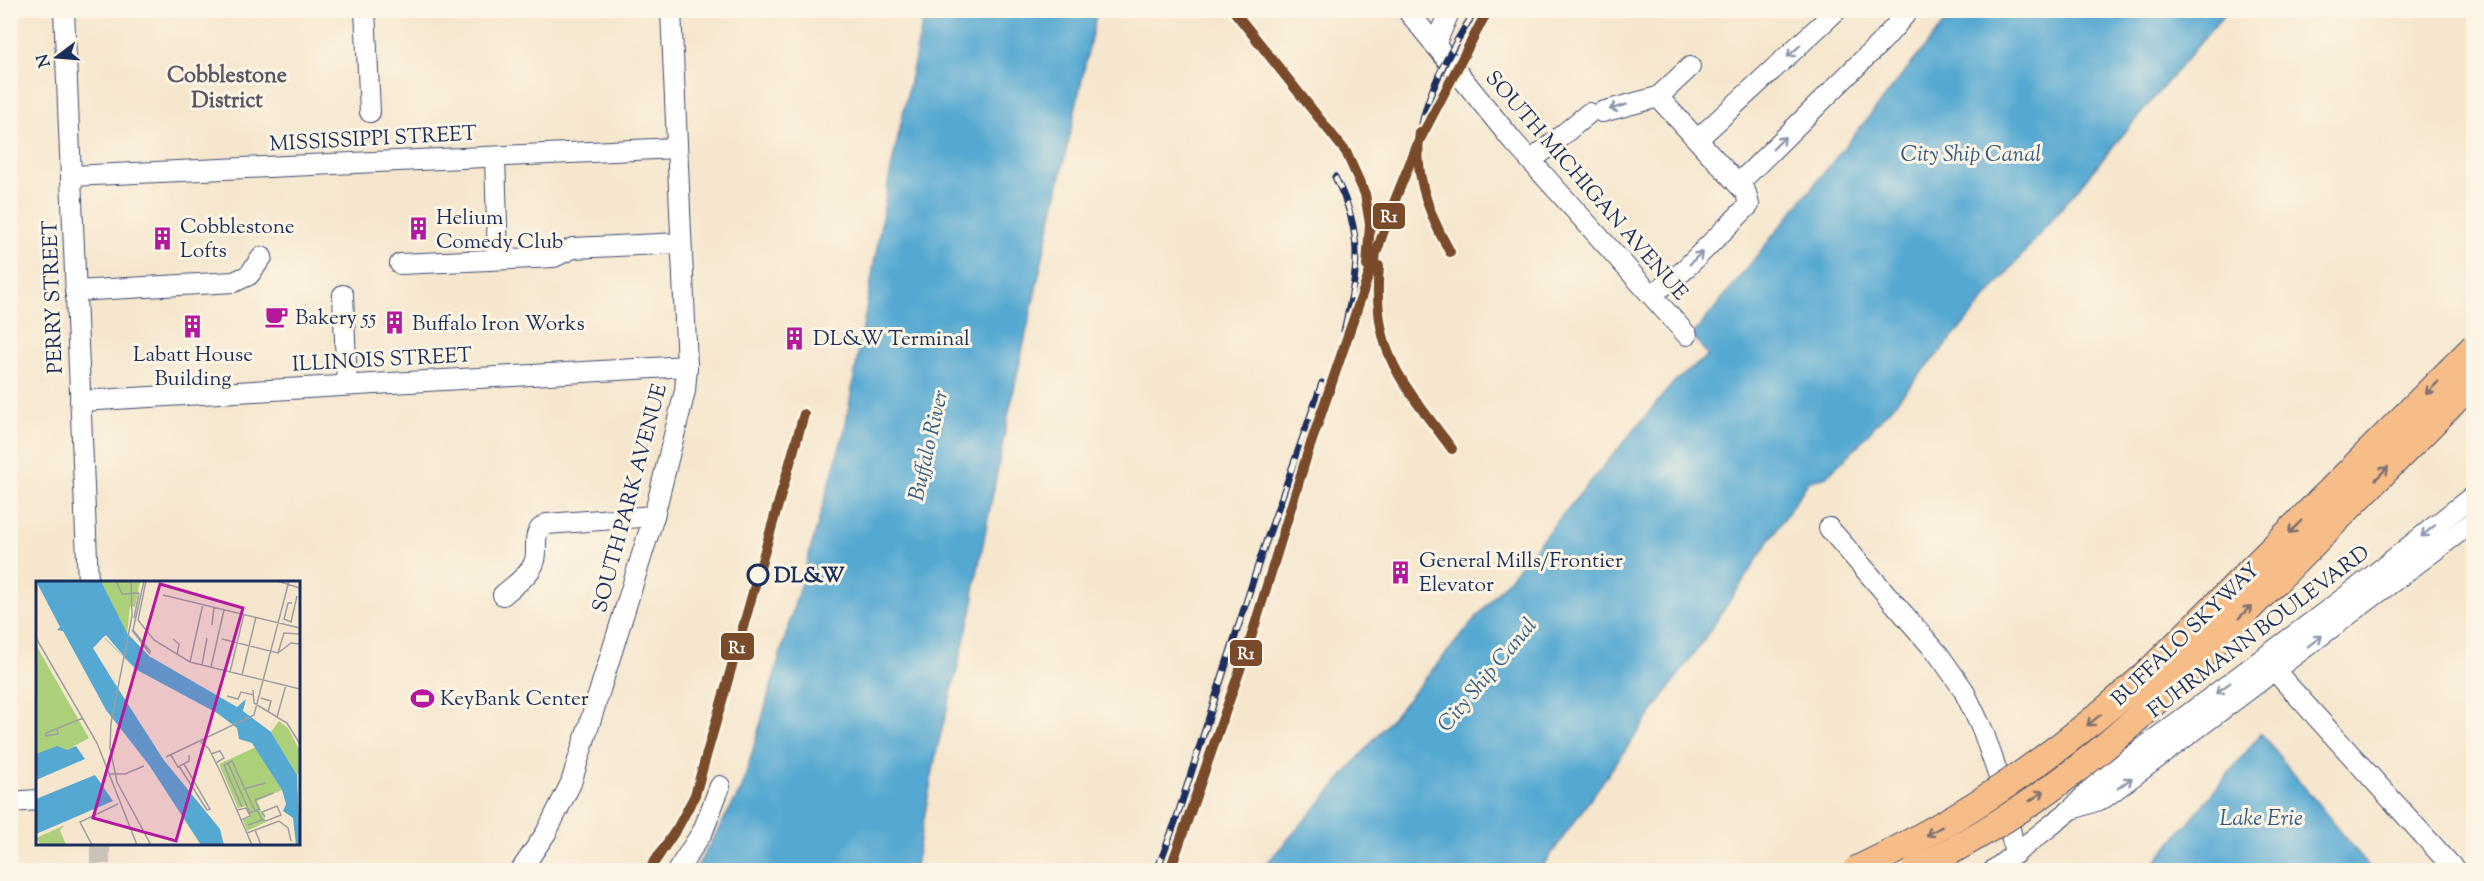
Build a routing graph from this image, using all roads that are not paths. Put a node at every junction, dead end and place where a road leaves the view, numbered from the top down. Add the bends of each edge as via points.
1 (64, 10) edge
2 (365, 10) edge
3 (671, 10) edge
4 (1407, 10) edge
5 (1450, 10) edge
6 (1837, 10) edge
7 (1909, 10) edge
8 (1435, 45) junction
9 (1690, 67) dead end
10 (1658, 97) junction
11 (369, 112) dead end
12 (1698, 139) junction
13 (677, 148) junction
14 (495, 157) junction
15 (1531, 161) junction
16 (71, 176) junction
17 (1738, 184) junction
18 (681, 243) junction
19 (262, 257) dead end
20 (498, 259) junction
21 (400, 264) dead end
22 (75, 291) junction
23 (1651, 295) junction
24 (343, 296) dead end
25 (1687, 334) dead end
26 (2474, 347) edge
27 (687, 366) junction
28 (2474, 381) edge
29 (346, 385) junction
30 (80, 401) junction
31 (2474, 495) edge
32 (654, 516) junction
33 (2474, 521) edge
34 (1829, 528) dead end
35 (88, 581) edge
36 (503, 595) dead end
37 (2275, 671) junction
38 (720, 786) dead end
39 (36, 800) edge
40 (10, 802) edge
41 (2073, 808) junction
42 (2015, 854) junction
43 (521, 870) edge
44 (678, 870) edge
45 (1856, 870) edge
46 (1915, 870) edge
47 (1994, 870) edge
48 (2455, 870) edge

1 - 16 street, PERRY STREET
2 - 11 street
3 - 13 street, SOUTH PARK AVENUE
4 - 8 street, SOUTH MICHIGAN AVENUE
5 - 8 street
6 -> 12 street
17 -> 7 street
8 - 15 street, SOUTH MICHIGAN AVENUE
9 - 10 street
10 - 12 street
10 -> 15 street via 1596,112
12 - 17 street
13 - 14 street, MISSISSIPPI STREET
13 - 18 street, SOUTH PARK AVENUE
14 - 16 street, MISSISSIPPI STREET
14 - 20 street
15 - 23 street, SOUTH MICHIGAN AVENUE
16 - 22 street, PERRY STREET
23 -> 17 street via 1683,272 1749,205
18 - 20 street via 573,248 554,257
18 - 27 street, SOUTH PARK AVENUE
19 - 22 street via 249,275 234,282
20 - 21 street
22 - 30 street, PERRY STREET
23 - 25 street, SOUTH MICHIGAN AVENUE
24 - 29 street
26 -> 45 highway, BUFFALO SKYWAY, bridge via 2109,708 2022,776 1902,849
27 - 29 street, ILLINOIS STREET
27 - 32 street, SOUTH PARK AVENUE via 685,391
46 -> 28 highway, BUFFALO SKYWAY, bridge via 2062,779 2138,718
29 - 30 street, ILLINOIS STREET
30 - 35 street, PERRY STREET
31 -> 41 street, FUHRMANN BOULEVARD via 2352,592 2099,781
32 - 36 street via 540,527 536,560
32 - 43 street, SOUTH PARK AVENUE via 571,783 546,833
37 -> 33 street, FUHRMANN BOULEVARD
34 - 42 street via 1939,655 1963,689 2001,783
41 -> 37 street, FUHRMANN BOULEVARD via 2104,798
37 - 48 street
38 - 44 street via 703,831
39 - 40 street
41 - 42 street, FUHRMANN BOULEVARD
42 - 47 street, FUHRMANN BOULEVARD

